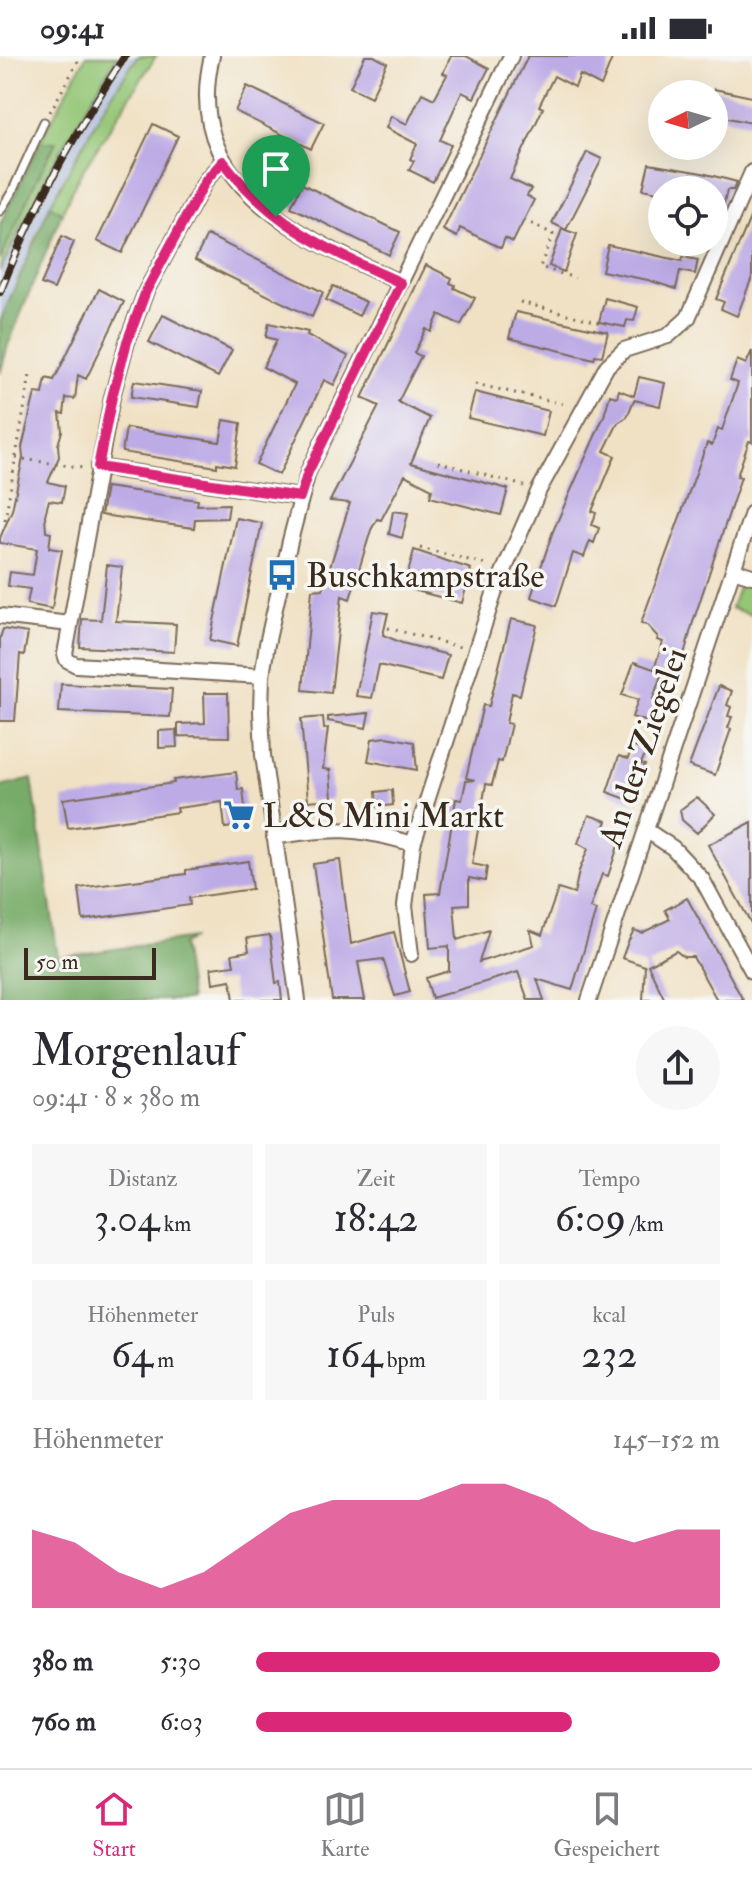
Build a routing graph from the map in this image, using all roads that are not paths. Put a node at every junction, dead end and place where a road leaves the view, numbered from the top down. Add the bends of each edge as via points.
1 (212, 56) edge
2 (511, 56) edge
3 (44, 122) road end
4 (223, 161) junction
5 (752, 172) edge
6 (0, 211) edge
7 (401, 283) junction
8 (98, 467) junction
9 (300, 497) junction
10 (752, 513) edge
11 (733, 570) junction
12 (752, 576) edge
13 (0, 616) edge
14 (70, 624) junction
15 (262, 676) junction
16 (646, 830) junction
17 (274, 837) junction
18 (413, 844) junction
19 (411, 954) dead end
20 (752, 971) edge
21 (298, 1000) edge
22 (589, 1000) edge

1 - 4 street via 206,99
2 - 7 street
3 - 6 lane
4 - 7 street via 259,203 294,230
4 - 8 street via 206,180 146,291 127,342
5 - 18 street via 688,318 668,336 614,358 539,490 504,569
7 - 9 street
8 - 9 street
8 - 14 street
9 - 15 street
10 - 11 street, An der Ziegelei
11 - 12 street
11 - 16 street, An der Ziegelei
13 - 14 street
14 - 15 street via 65,654 76,665
15 - 17 street via 263,755
16 - 20 street via 673,848 702,879
16 - 22 street, An der Ziegelei
17 - 18 street via 357,829
17 - 21 street
18 - 19 street via 405,906

